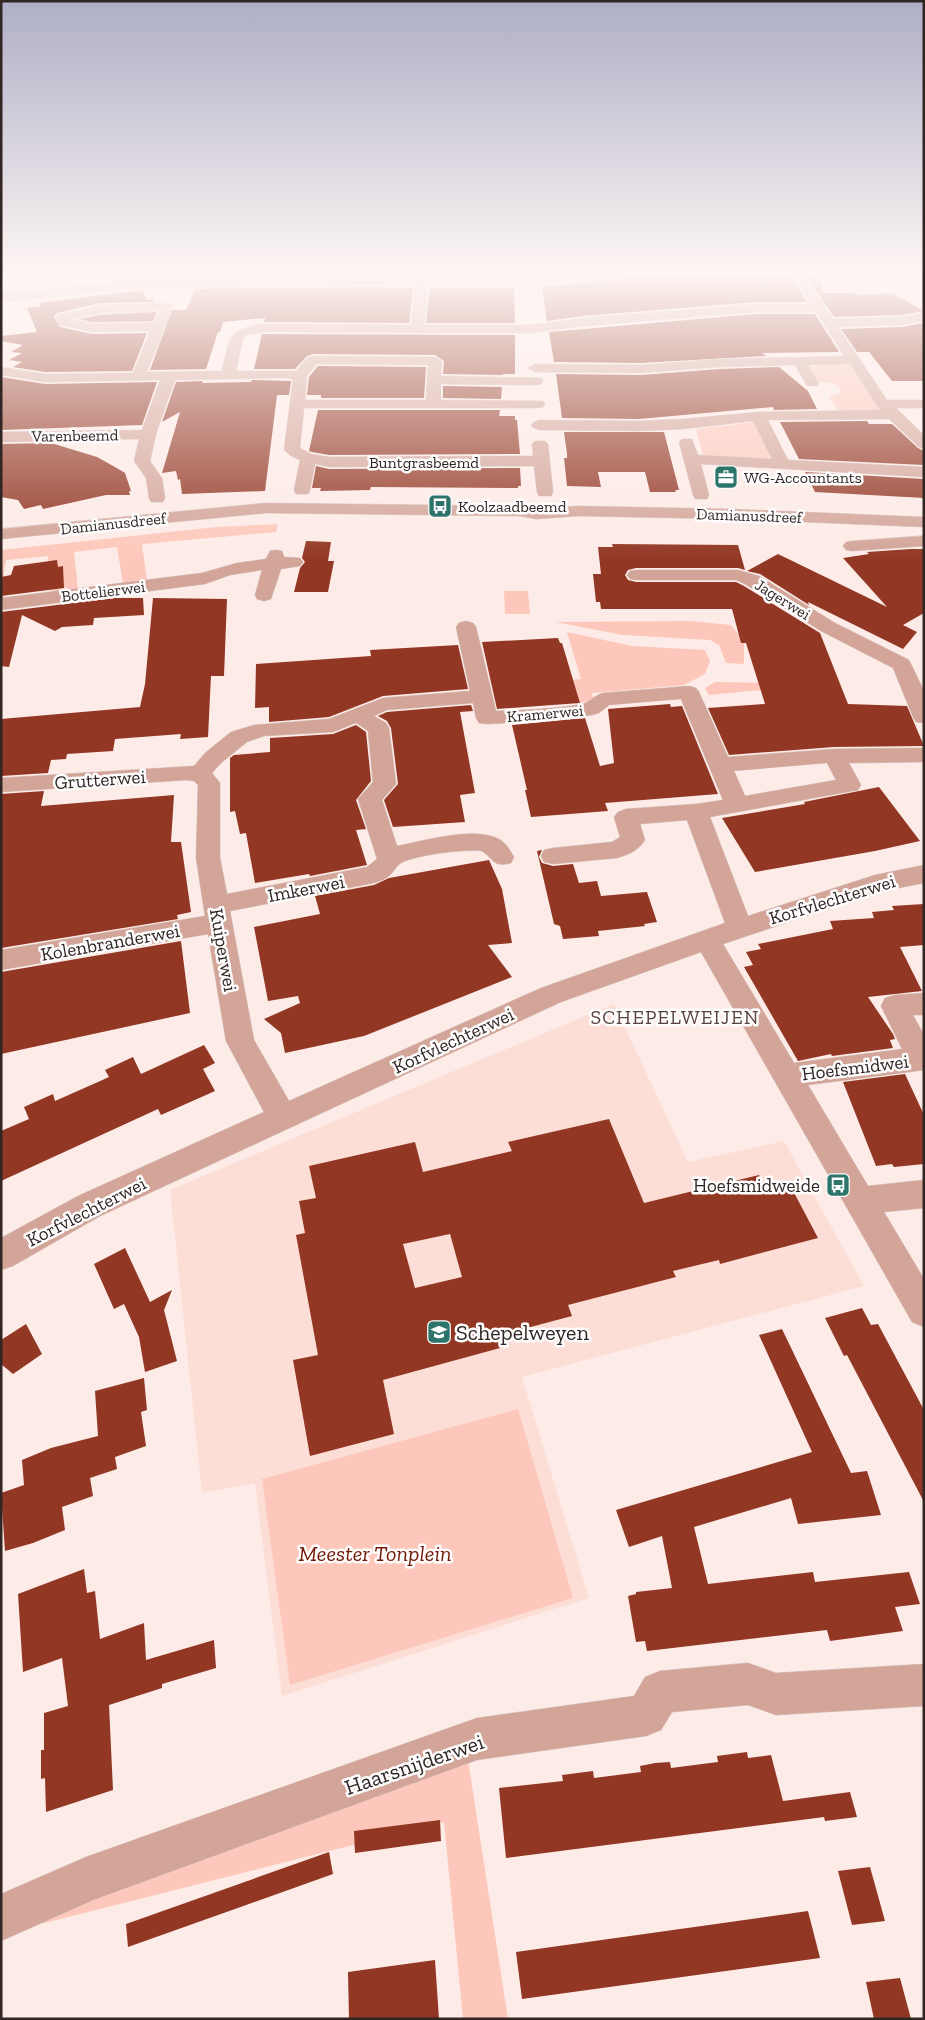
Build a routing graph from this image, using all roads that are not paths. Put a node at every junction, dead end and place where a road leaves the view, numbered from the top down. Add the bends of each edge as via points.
1 (3, 371) edge
2 (140, 371) edge
3 (229, 371) edge
4 (304, 371) edge
5 (434, 371) edge
6 (489, 371) edge
7 (536, 371) edge
8 (805, 371) edge
9 (861, 371) edge
10 (228, 375) junction
11 (169, 376) junction
12 (300, 376) junction
13 (138, 377) junction
14 (434, 380) junction
15 (812, 383) dead end
16 (296, 404) junction
17 (433, 404) junction
18 (538, 404) junction
19 (924, 404) edge
20 (887, 409) junction
21 (758, 416) junction
22 (683, 424) junction
23 (539, 425) junction
24 (148, 434) junction
25 (60, 436) junction
26 (1, 437) edge
27 (924, 444) edge
28 (308, 458) junction
29 (692, 460) junction
30 (142, 461) junction
31 (541, 461) junction
32 (782, 464) junction
33 (924, 472) edge
34 (302, 490) dead end
35 (545, 492) dead end
36 (701, 495) dead end
37 (156, 498) dead end
38 (460, 511) junction
39 (598, 511) junction
40 (924, 524) edge
41 (1, 534) edge
42 (924, 541) edge
43 (852, 546) dead end
44 (275, 559) junction
45 (294, 562) dead end
46 (636, 575) dead end
47 (205, 578) junction
48 (1, 604) edge
49 (466, 627) dead end
50 (916, 679) edge
51 (481, 696) junction
52 (358, 715) junction
53 (924, 717) edge
54 (924, 755) edge
55 (834, 756) junction
56 (720, 765) junction
57 (200, 774) junction
58 (1, 785) edge
59 (737, 805) junction
60 (696, 812) junction
61 (553, 856) dead end
62 (502, 857) dead end
63 (389, 859) junction
64 (924, 874) edge
65 (217, 914) junction
66 (740, 928) junction
67 (708, 940) junction
68 (1, 960) edge
69 (924, 1004) edge
70 (922, 1058) edge
71 (787, 1076) junction
72 (283, 1118) junction
73 (924, 1194) edge
74 (862, 1201) junction
75 (1, 1255) edge
76 (924, 1311) edge
77 (924, 1685) edge
78 (1, 1918) edge

1 - 13 street via 45,378
2 - 13 street
3 - 10 street
4 - 12 street
5 - 14 street
6 - 14 street
7 - 18 street
8 - 15 street
9 - 20 street
10 - 11 street
10 - 12 street
11 - 13 street
11 - 24 street
12 - 16 street
14 - 17 street
16 - 17 street
16 - 28 street via 292,450
17 - 18 street
18 - 23 street
19 - 20 street
20 - 21 street
20 - 27 street
21 - 22 street
21 - 32 street
22 - 23 street
22 - 29 street
23 - 31 street
24 - 25 street, Varenbeemd
24 - 30 street
25 - 26 street, Varenbeemd
25 - 30 street via 122,452
28 - 31 street, Buntgrasbeemd via 329,462
28 - 34 street
29 - 32 street
29 - 36 street
30 - 37 street via 154,478
31 - 35 street
32 - 33 street
38 - 39 street, Damianusdreef via 537,514
38 - 39 street, Damianusdreef via 482,520 552,521 584,520
38 - 41 street, Damianusdreef via 224,512
39 - 40 street, Damianusdreef
42 - 43 street
44 - 45 street, Bottelierwei
44 - 47 street, Bottelierwei
44 - 47 street, Bottelierwei via 266,590
46 - 50 street, Jagerwei via 738,576 752,580 828,627 902,664
47 - 48 street, Bottelierwei
49 - 51 street
50 - 53 street, Jagerwei
51 - 52 street via 383,704
51 - 56 street, Kramerwei via 487,718 592,709 603,699 689,692
52 - 57 street via 334,724 262,730 239,738 213,758
52 - 63 street via 378,728 385,784 370,799
54 - 55 street
55 - 56 street
55 - 59 street via 850,785
56 - 59 street
57 - 58 street, Grutterwei via 186,772
57 - 65 street, Kuiperwei via 209,783 208,858
59 - 60 street
60 - 61 street via 626,817 633,840 617,850
60 - 66 street
62 - 63 street, Imkerwei via 497,848 472,842 398,854
63 - 65 street, Imkerwei via 374,874
64 - 66 street, Korfvlechterwei via 874,884
65 - 68 street, Kolenbranderwei
65 - 72 street, Kuiperwei via 240,1041
66 - 67 street, Korfvlechterwei
67 - 71 street, Hoefsmidwei
67 - 72 street, Korfvlechterwei via 552,995
69 - 70 street via 895,1006
70 - 71 street, Hoefsmidwei
71 - 74 street, Hoefsmidwei
72 - 75 street, Korfvlechterwei via 89,1206
73 - 74 street
74 - 76 street, Hoefsmidwei
77 - 78 street, Haarsnijderwei via 776,1694 748,1684 660,1692 646,1715 477,1739 86,1880

